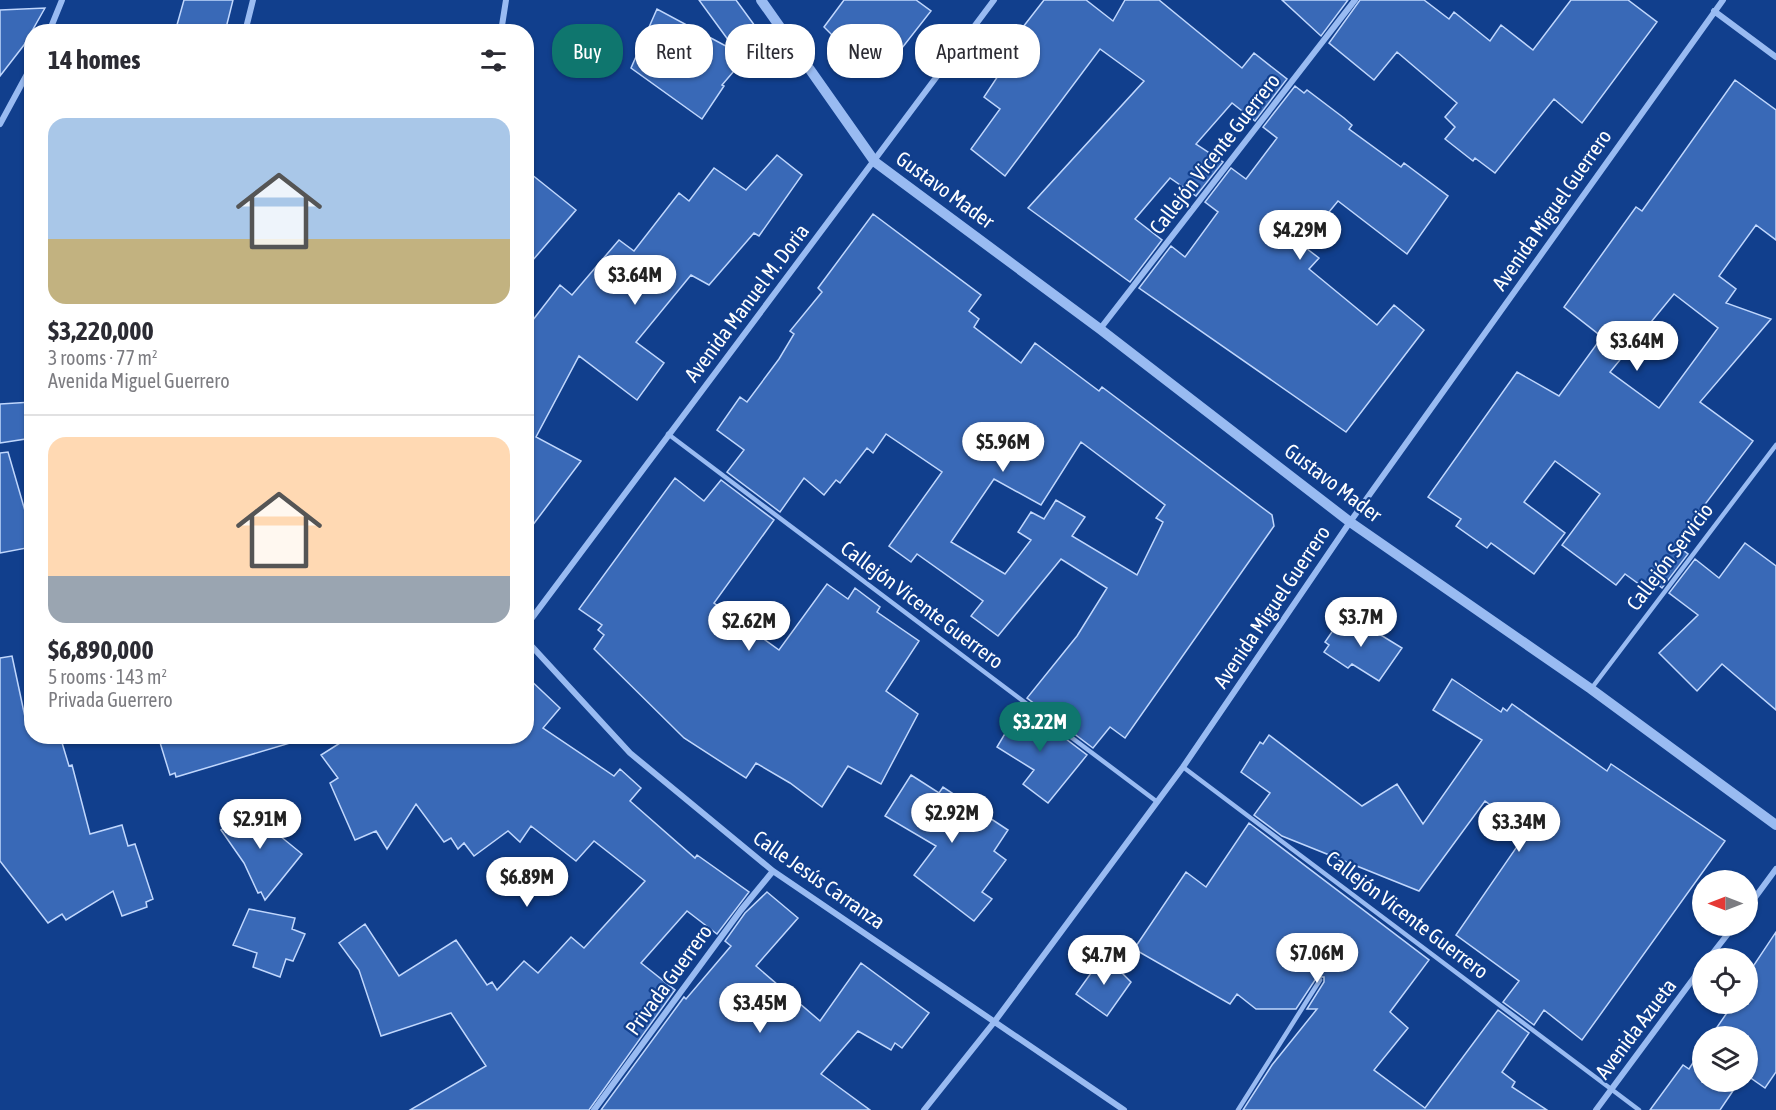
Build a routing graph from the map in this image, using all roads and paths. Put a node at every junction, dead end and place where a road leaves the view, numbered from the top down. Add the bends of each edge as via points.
1 (62, 0) edge
2 (253, 0) edge
3 (506, 0) edge
4 (761, 0) edge
5 (994, 0) edge
6 (1355, 0) edge
7 (1723, 0) edge
8 (1714, 11) junction
9 (53, 24) edge
10 (247, 24) edge
11 (502, 24) edge
12 (1776, 57) edge
13 (24, 80) edge
14 (0, 124) edge
15 (875, 162) junction
16 (1100, 329) junction
17 (668, 434) junction
18 (1776, 445) edge
19 (1350, 522) junction
20 (534, 615) edge
21 (534, 649) edge
22 (1591, 689) junction
23 (1183, 767) junction
24 (1156, 801) junction
25 (1776, 825) edge
26 (1776, 869) edge
27 (773, 871) junction
28 (1758, 893) edge
29 (1726, 936) edge
30 (1717, 948) edge
31 (1320, 980) dead end
32 (1692, 980) edge
33 (995, 1022) junction
34 (1612, 1088) junction
35 (594, 1110) edge
36 (924, 1110) edge
37 (1124, 1110) edge
38 (1238, 1110) edge
39 (1596, 1110) edge
40 (1639, 1110) edge

1 - 9 street
2 - 10 street
3 - 11 street
4 - 15 street, Gustavo Mader
5 - 15 street, Avenida Manuel M. Doria
6 - 16 street, Callejón Vicente Guerrero
7 - 8 street, Avenida Miguel Guerrero
8 - 12 street
8 - 19 street, Avenida Miguel Guerrero
13 - 14 street
15 - 16 street, Gustavo Mader
15 - 17 street, Avenida Manuel M. Doria
16 - 19 street, Gustavo Mader
17 - 20 street, Avenida Manuel M. Doria
17 - 24 lane, Callejón Vicente Guerrero
18 - 22 lane, Callejón Servicio
19 - 22 street, Gustavo Mader
19 - 23 street, Avenida Miguel Guerrero
21 - 27 street, Calle Jesús Carranza via 630,753
22 - 25 street, Gustavo Mader
23 - 24 street, Avenida Miguel Guerrero
23 - 34 lane, Callejón Vicente Guerrero
24 - 33 street, Avenida Miguel Guerrero
26 - 28 street
27 - 33 street, Calle Jesús Carranza
27 - 35 street, Privada Guerrero
29 - 30 street
31 - 38 lane
32 - 34 street, Avenida Azueta
33 - 36 street, Avenida Miguel Guerrero
33 - 37 street, Calle Jesús Carranza
34 - 39 street, Avenida Azueta
34 - 40 lane, Callejón Vicente Guerrero

